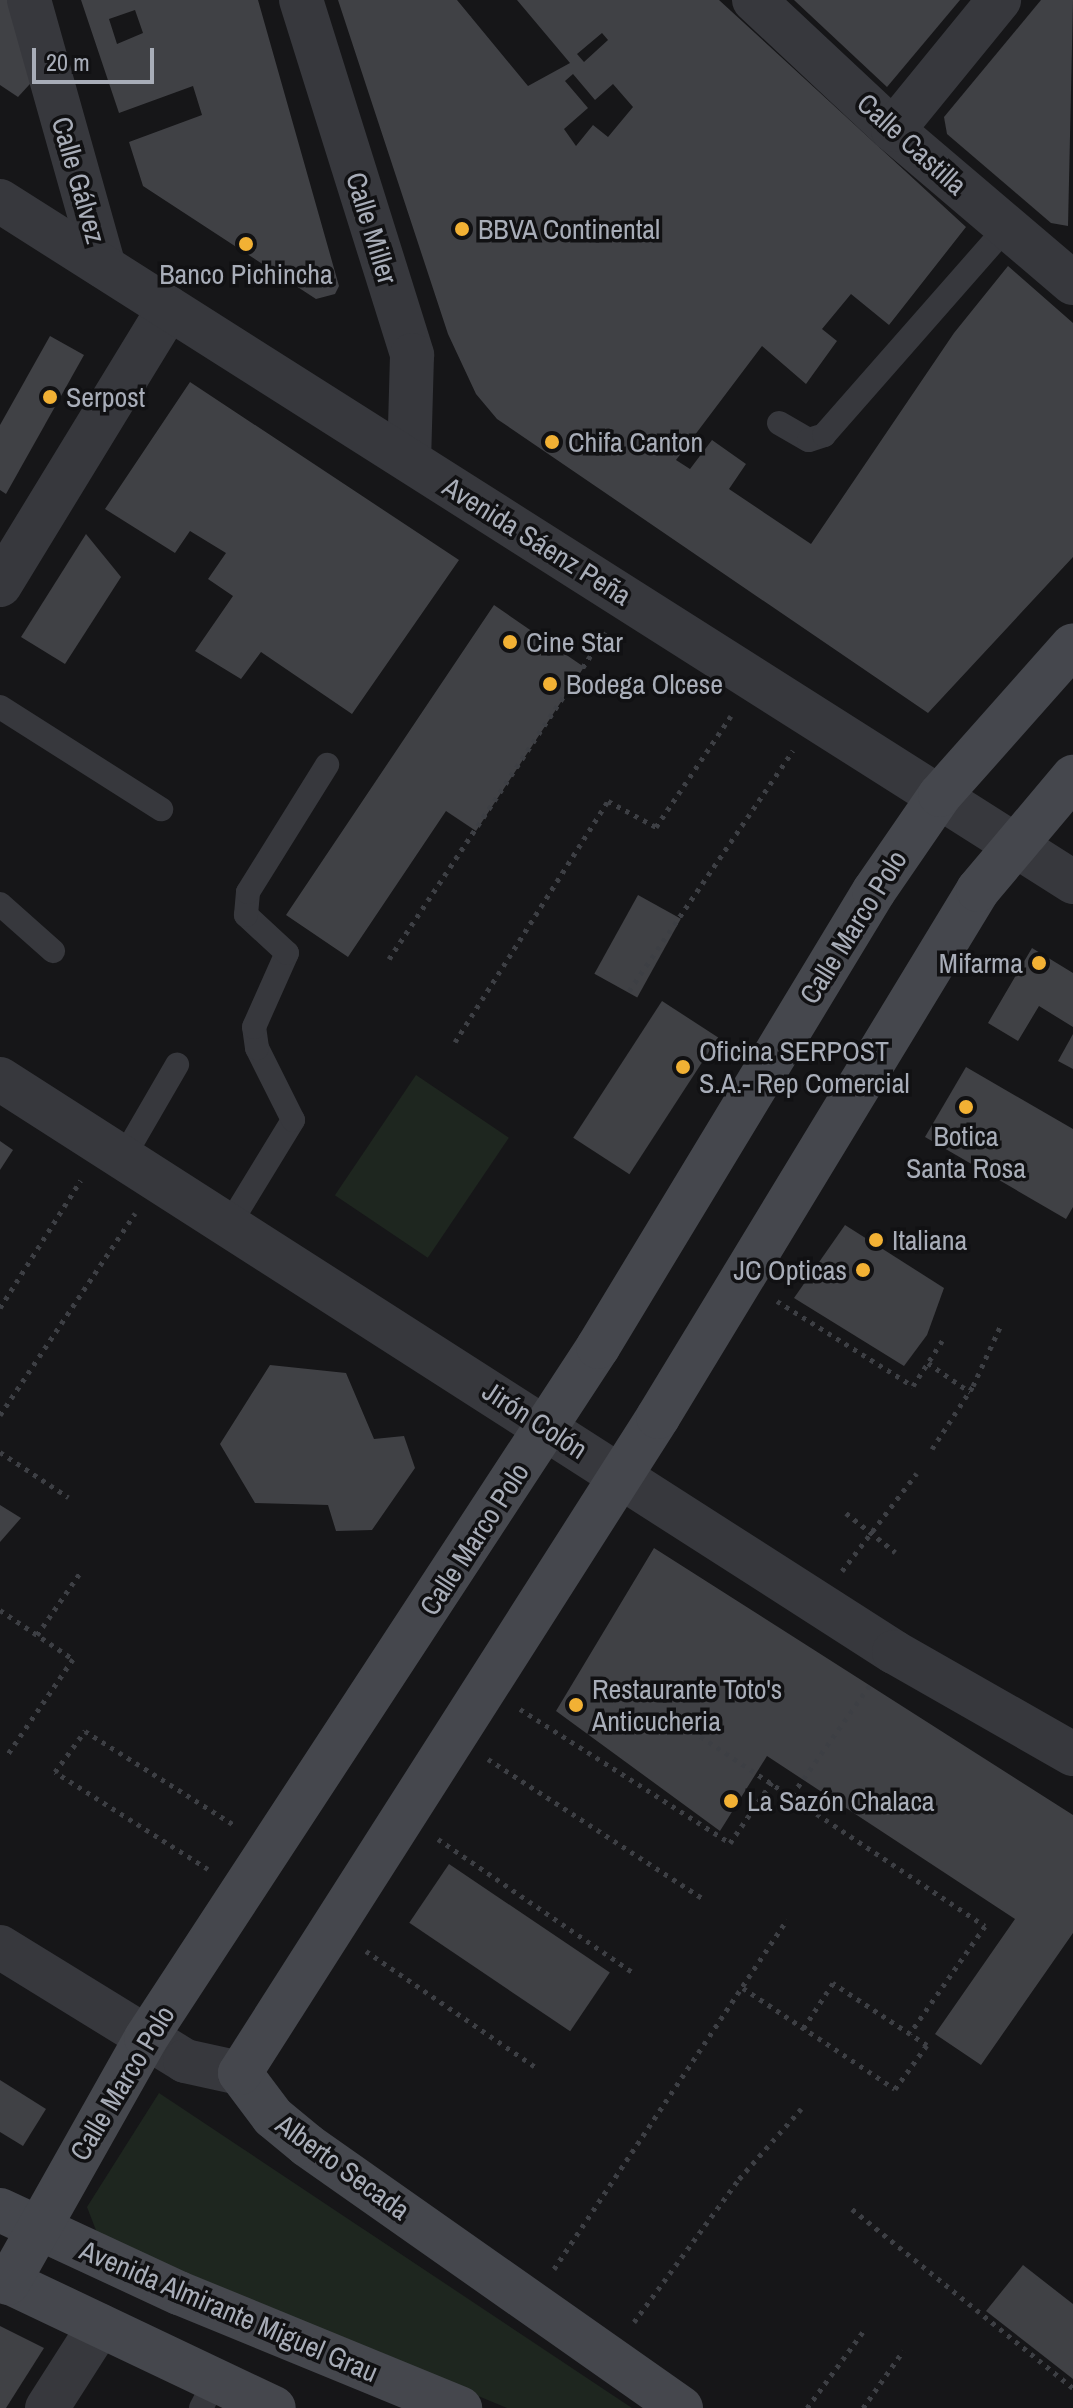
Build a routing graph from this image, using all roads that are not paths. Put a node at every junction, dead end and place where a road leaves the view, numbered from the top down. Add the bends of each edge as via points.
1 (29, 0) edge
2 (301, 0) edge
3 (754, 0) edge
4 (999, 0) edge
5 (893, 130) junction
6 (0, 201) edge
7 (1007, 227) junction
8 (104, 267) junction
9 (1070, 275) edge
10 (169, 308) junction
11 (779, 423) dead end
12 (409, 460) junction
13 (0, 585) edge
14 (1073, 645) edge
15 (0, 707) edge
16 (327, 765) dead end
17 (1073, 777) edge
18 (940, 795) junction
19 (161, 809) dead end
20 (1013, 842) junction
21 (1073, 882) edge
22 (0, 904) edge
23 (53, 951) dead end
24 (177, 1065) dead end
25 (0, 1079) edge
26 (128, 1161) junction
27 (229, 1225) junction
28 (546, 1427) junction
29 (621, 1475) junction
30 (1073, 1754) edge
31 (0, 1947) edge
32 (146, 2038) junction
33 (240, 2073) junction
34 (19, 2220) edge
35 (4, 2280) edge
36 (100, 2325) junction
37 (209, 2394) edge
38 (47, 2408) edge
39 (274, 2408) edge
40 (460, 2408) edge
41 (681, 2408) edge

1 - 8 street, Calle Gálvez
2 - 12 street, Calle Miller via 412,355
3 - 5 street, Calle Castilla
4 - 5 street
5 - 7 street, Calle Castilla
6 - 8 street, Avenida Sáenz Peña
7 - 9 street, Calle Castilla
7 - 11 lane via 824,435 809,440
8 - 10 street, Avenida Sáenz Peña
10 - 12 street, Avenida Sáenz Peña
10 - 13 street
12 - 18 street, Avenida Sáenz Peña
14 - 18 main road, Calle Marco Polo
15 - 19 lane
16 - 27 lane via 248,892 246,915 287,953 254,1027 257,1048 293,1120
17 - 20 main road
18 - 20 street, Avenida Sáenz Peña
18 - 28 main road, Calle Marco Polo via 874,891
20 - 21 street, Avenida Sáenz Peña
20 - 29 main road
22 - 23 lane
24 - 26 lane
25 - 26 street, Jirón Colón
26 - 27 street, Jirón Colón
27 - 28 street, Jirón Colón
28 - 29 street, Jirón Colón
28 - 32 main road, Calle Marco Polo
29 - 30 street, Jirón Colón via 894,1652
29 - 33 main road
31 - 32 street
32 - 33 street via 215,2073
32 - 34 main road, Calle Marco Polo
33 - 41 main road, Alberto Secada via 273,2117 307,2145
34 - 35 main road, Calle Marco Polo
34 - 40 main road, Avenida Almirante Miguel Grau
35 - 36 main road
36 - 37 main road
36 - 38 street
37 - 39 main road

